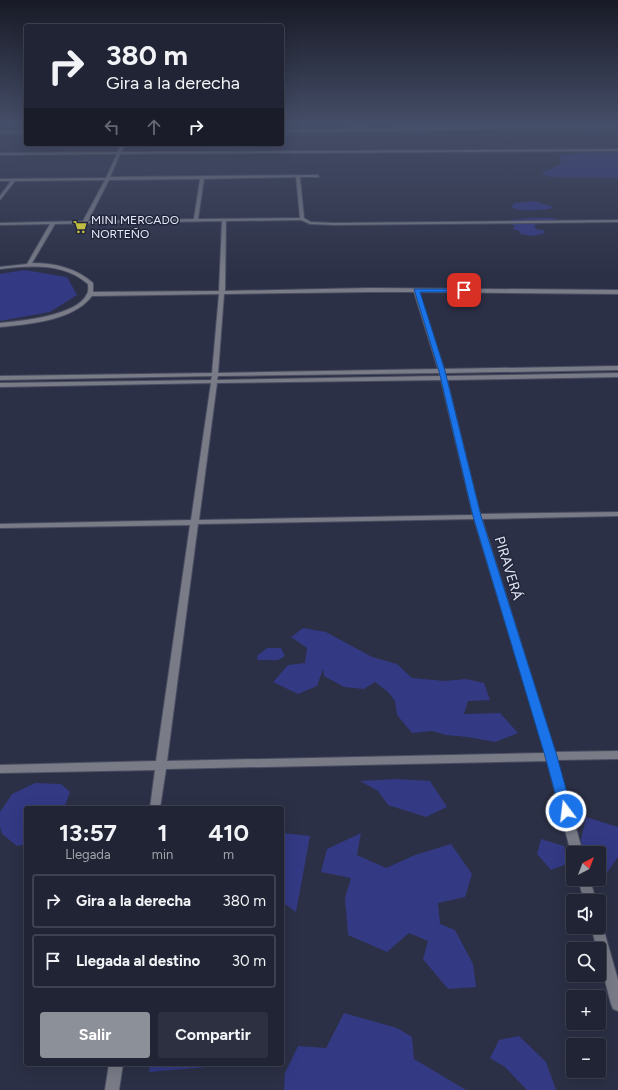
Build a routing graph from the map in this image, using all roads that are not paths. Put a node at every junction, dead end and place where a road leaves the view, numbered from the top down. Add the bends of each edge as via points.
1 (110, 174) edge
2 (298, 176) junction
3 (318, 176) dead end
4 (202, 178) junction
5 (107, 179) junction
6 (0, 180) edge
7 (14, 180) junction
8 (0, 199) edge
9 (196, 219) junction
10 (302, 219) junction
11 (224, 220) junction
12 (618, 221) edge
13 (85, 222) junction
14 (53, 223) junction
15 (0, 224) edge
16 (29, 265) junction
17 (0, 268) edge
18 (416, 290) junction
19 (222, 292) junction
20 (618, 292) edge
21 (90, 294) junction
22 (0, 325) edge
23 (618, 368) edge
24 (443, 375) junction
25 (618, 375) edge
26 (0, 378) edge
27 (214, 378) junction
28 (0, 385) edge
29 (618, 514) edge
30 (477, 516) junction
31 (194, 523) junction
32 (0, 526) edge
33 (618, 755) edge
34 (551, 756) junction
35 (162, 765) junction
36 (0, 769) edge
37 (155, 806) edge
38 (575, 846) edge
39 (599, 934) edge
40 (618, 1004) edge
41 (116, 1066) edge
42 (112, 1090) edge

1 - 5 street
2 - 3 street
2 - 4 street
2 - 10 street
4 - 5 street
4 - 9 street
5 - 7 street
5 - 13 street
6 - 7 street
7 - 8 street
9 - 11 street
9 - 13 street
10 - 11 street
10 - 12 street via 310,223 334,224
11 - 19 street
13 - 14 street
14 - 15 street
14 - 16 street
16 - 17 street
16 - 21 street via 64,269 84,276 91,284
18 - 19 street
18 - 20 street
18 - 24 street, PIRAVERÁ
19 - 21 street
19 - 27 street
21 - 22 street via 82,303 62,313 25,323
23 - 24 street
24 - 25 street
24 - 27 street
24 - 30 street, PIRAVERÁ
26 - 27 street
27 - 28 street
27 - 31 street
29 - 30 street
30 - 31 street
30 - 34 street, PIRAVERÁ
31 - 32 street
31 - 35 street
33 - 34 street
34 - 35 street
34 - 38 street, PIRAVERÁ
35 - 36 street
35 - 37 street
39 - 40 street
41 - 42 street

